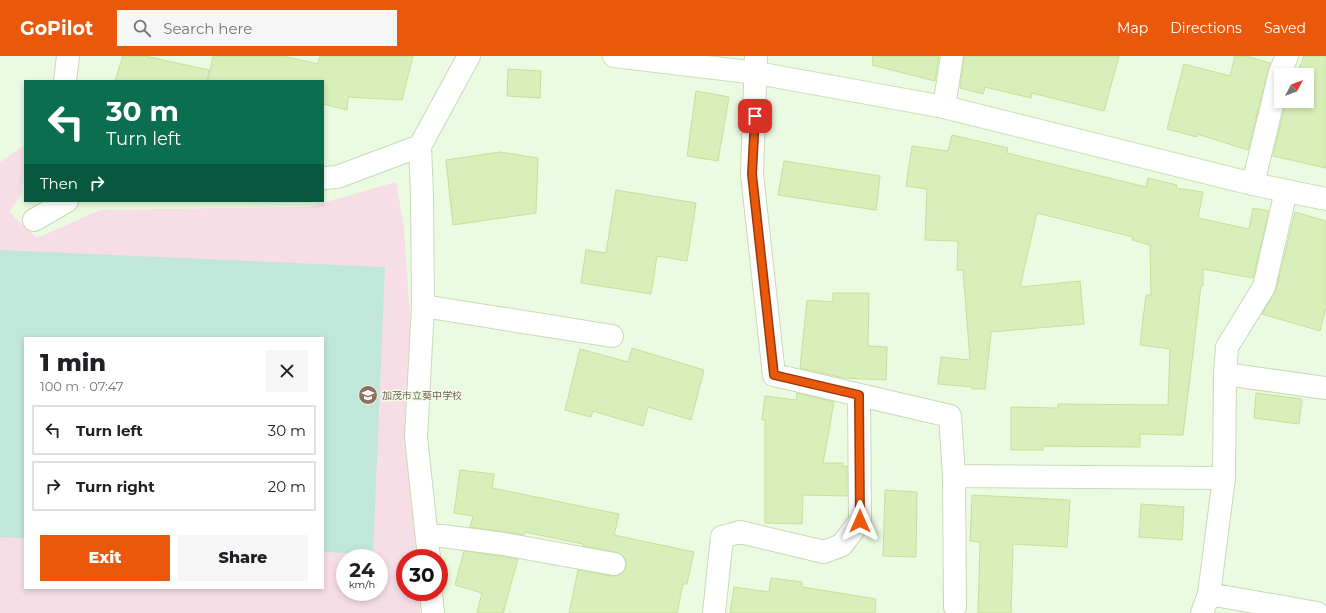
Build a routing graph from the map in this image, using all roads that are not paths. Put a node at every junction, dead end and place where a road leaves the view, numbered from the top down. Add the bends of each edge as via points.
1 (68, 56) edge
2 (469, 56) edge
3 (614, 56) edge
4 (952, 56) edge
5 (1288, 56) edge
6 (757, 64) edge
7 (65, 80) edge
8 (944, 107) junction
9 (420, 146) junction
10 (324, 178) edge
11 (1252, 184) junction
12 (1286, 191) junction
13 (1326, 199) edge
14 (65, 202) edge
15 (43, 211) edge
16 (423, 306) junction
17 (612, 336) dead end
18 (1225, 374) junction
19 (1326, 388) edge
20 (859, 395) junction
21 (954, 476) junction
22 (1224, 478) junction
23 (427, 534) junction
24 (428, 549) edge
25 (614, 564) dead end
26 (432, 601) edge
27 (1205, 603) edge
28 (955, 607) dead end
29 (433, 613) edge
30 (714, 613) edge
31 (1318, 613) edge

1 - 7 street
2 - 9 street
3 - 6 street
4 - 8 street
5 - 11 street via 1280,72
6 - 8 street
6 - 20 street via 752,174 774,375
8 - 11 street
9 - 10 street via 337,177
9 - 16 street
11 - 12 street
12 - 13 street
12 - 18 street via 1264,288 1227,347
14 - 15 street
16 - 17 street
16 - 23 street via 416,437
18 - 19 street
18 - 22 street
20 - 21 street via 950,416
20 - 30 street via 860,521 842,545 824,552 740,532 722,536
21 - 22 street
21 - 28 street
22 - 27 street
23 - 24 street
23 - 25 street via 504,544
26 - 29 street
27 - 31 street

